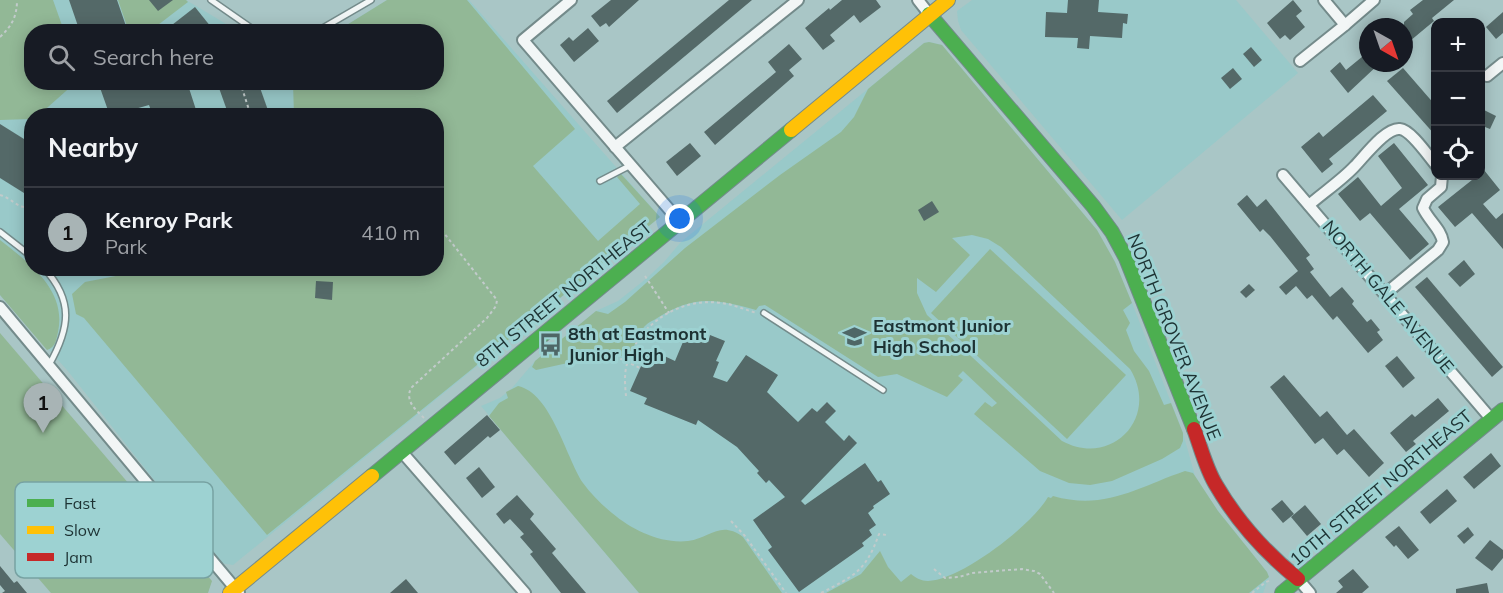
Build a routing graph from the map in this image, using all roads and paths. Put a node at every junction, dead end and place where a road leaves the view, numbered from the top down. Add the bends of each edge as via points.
1 (17, 0) edge
2 (211, 0) edge
3 (371, 0) edge
4 (571, 0) edge
5 (798, 0) edge
6 (918, 0) edge
7 (948, 0) edge
8 (1324, 0) edge
9 (1374, 0) edge
10 (929, 14) junction
11 (245, 24) edge
12 (330, 24) edge
13 (1345, 25) junction
14 (0, 37) edge
15 (1300, 61) dead end
16 (1503, 63) edge
17 (1487, 76) dead end
18 (243, 90) edge
19 (248, 108) edge
20 (615, 147) junction
21 (1431, 159) edge
22 (631, 165) junction
23 (1283, 175) dead end
24 (1442, 180) edge
25 (600, 181) dead end
26 (0, 195) edge
27 (1309, 205) junction
28 (24, 207) edge
29 (680, 222) junction
30 (0, 232) edge
31 (444, 233) edge
32 (24, 251) edge
33 (50, 276) edge
34 (645, 276) dead end
35 (1385, 294) junction
36 (0, 307) edge
37 (669, 313) junction
38 (764, 313) joint
39 (597, 358) dead end
40 (627, 363) junction
41 (49, 364) junction
42 (640, 368) dead end
43 (883, 390) dead end
44 (626, 396) dead end
45 (1503, 410) edge
46 (424, 418) dead end
47 (1492, 420) junction
48 (401, 451) junction
49 (146, 482) edge
50 (731, 521) dead end
51 (887, 535) dead end
52 (213, 564) edge
53 (934, 569) dead end
54 (1298, 579) junction
55 (1271, 580) dead end
56 (235, 591) edge
57 (525, 593) edge
58 (786, 593) edge
59 (821, 593) edge
60 (1054, 593) edge
61 (1252, 593) edge
62 (1281, 593) edge
63 (1310, 593) edge

1 - 14 path via 17,12
2 - 11 lane
3 - 12 lane
4 - 20 street via 523,39
5 - 20 street
6 - 10 street
7 - 10 street, 8TH STREET NORTHEAST
8 - 13 street
9 - 13 street
10 - 29 street, 8TH STREET NORTHEAST
10 - 54 street, NORTH GROVER AVENUE via 1112,232 1126,258 1215,484 1274,560
13 - 15 street
16 - 17 street
18 - 19 path
20 - 22 street
21 - 27 street via 1409,133 1401,129 1392,131
22 - 25 lane
22 - 29 street
23 - 27 street, NORTH GALE AVENUE
24 - 35 street via 1441,187 1423,208 1442,233 1443,243
26 - 28 path
27 - 35 street, NORTH GALE AVENUE
29 - 48 street, 8TH STREET NORTHEAST
30 - 32 lane
31 - 46 path via 497,300 486,318 411,388 409,401
33 - 41 lane via 65,304 67,319
34 - 37 path
35 - 47 street, NORTH GALE AVENUE
36 - 41 street
37 - 38 path via 708,302
37 - 40 path via 649,325
38 - 43 lane
39 - 40 path via 611,355
40 - 42 path
40 - 44 path
41 - 49 street
45 - 47 street, 10TH STREET NORTHEAST
47 - 54 street, 10TH STREET NORTHEAST
48 - 56 street, 8TH STREET NORTHEAST
48 - 57 street
50 - 58 path
51 - 59 path via 879,534 858,572
52 - 56 street
53 - 60 path via 945,578 1034,571
54 - 62 street, 10TH STREET NORTHEAST
54 - 63 street, NORTH GROVER AVENUE
55 - 61 path

